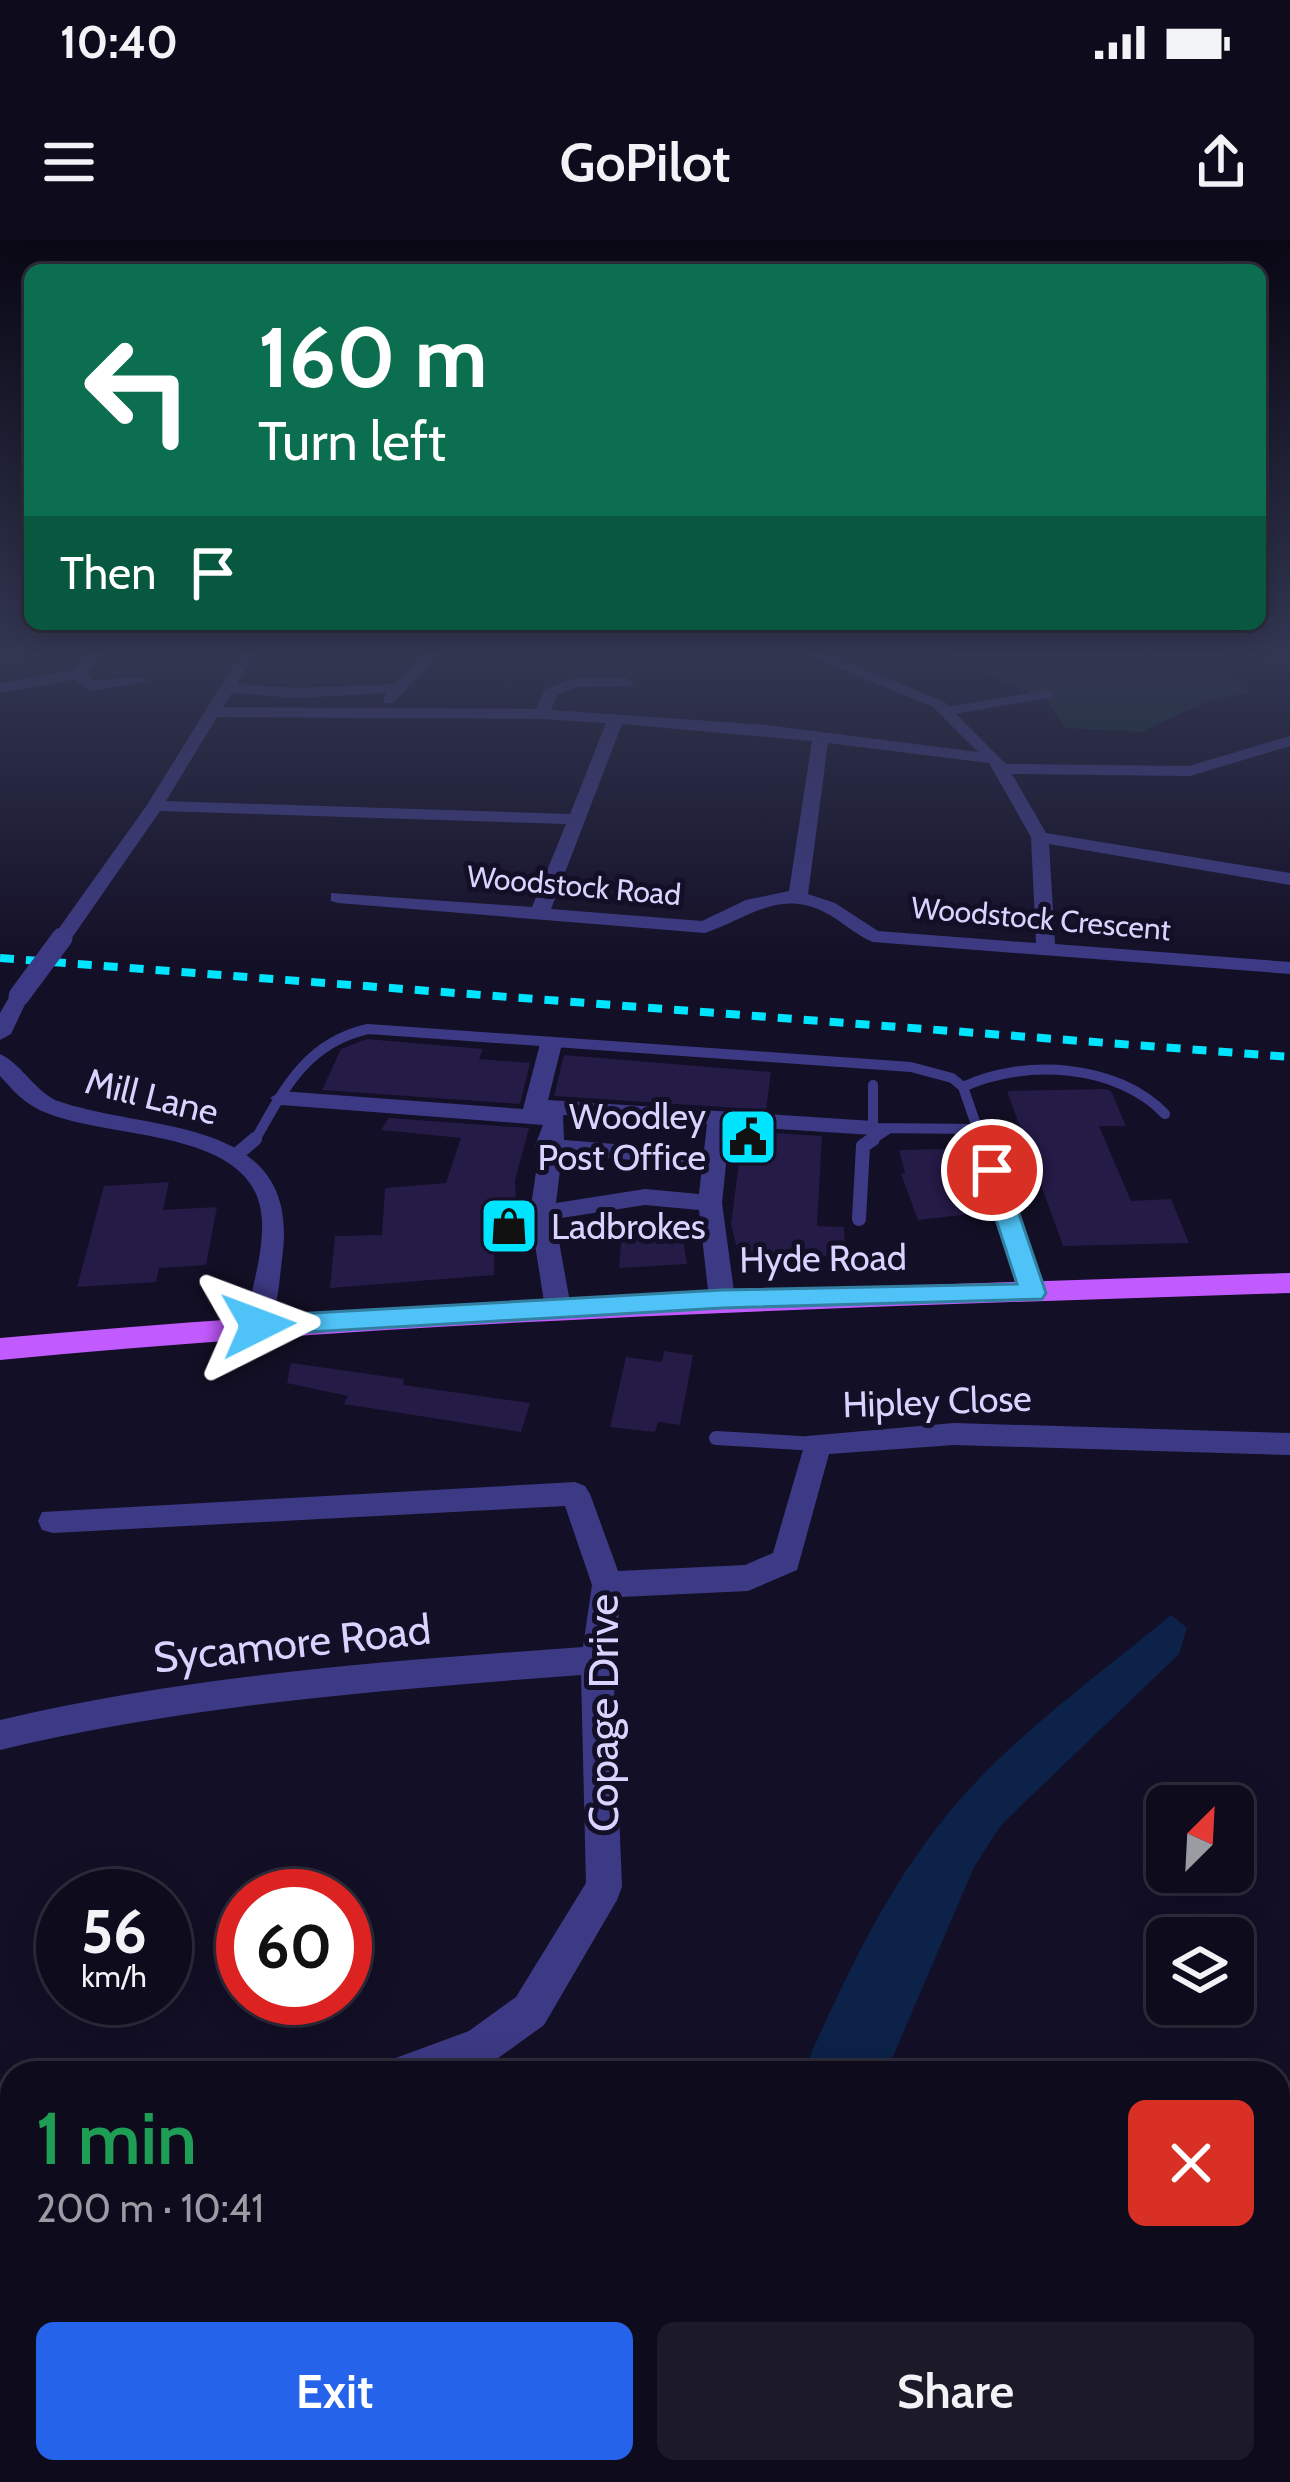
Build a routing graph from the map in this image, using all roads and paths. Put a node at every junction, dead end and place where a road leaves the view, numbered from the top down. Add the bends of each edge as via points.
1 (186, 755) edge
2 (602, 755) edge
3 (818, 755) edge
4 (930, 755) edge
5 (990, 755) edge
6 (1250, 755) edge
7 (999, 764) junction
8 (155, 806) junction
9 (577, 819) junction
10 (1040, 837) junction
11 (1290, 879) edge
12 (798, 895) junction
13 (338, 897) dead end
14 (540, 912) junction
15 (1046, 951) junction
16 (1290, 968) edge
17 (0, 1034) edge
18 (551, 1044) junction
19 (0, 1061) edge
20 (873, 1085) dead end
21 (9, 1087) edge
22 (963, 1087) junction
23 (280, 1098) junction
24 (533, 1111) junction
25 (1165, 1114) dead end
26 (718, 1119) junction
27 (880, 1129) junction
28 (978, 1129) junction
29 (547, 1146) junction
30 (235, 1156) junction
31 (714, 1159) junction
32 (710, 1203) junction
33 (542, 1213) junction
34 (859, 1219) dead end
35 (1290, 1282) edge
36 (1033, 1293) junction
37 (722, 1299) junction
38 (558, 1308) junction
39 (258, 1325) junction
40 (0, 1349) edge
41 (716, 1438) dead end
42 (817, 1444) junction
43 (1290, 1444) edge
44 (53, 1522) dead end
45 (607, 1585) junction
46 (597, 1660) junction
47 (0, 1735) edge
48 (441, 2061) edge

1 - 8 street
2 - 9 street
3 - 12 street
4 - 7 street
5 - 7 street
6 - 7 street via 1205,770
7 - 10 street
8 - 9 street
8 - 17 street, bridge
9 - 14 street
10 - 11 street, Woodstock Crescent
10 - 15 street
12 - 14 street, Woodstock Road via 746,904 705,927
12 - 15 street, Woodstock Crescent via 833,905 873,936
13 - 14 street, Woodstock Road
15 - 16 street, Woodstock Crescent
18 - 22 lane via 911,1067
18 - 23 lane via 368,1029 328,1038
18 - 24 street
19 - 21 street, Mill Lane
20 - 27 lane
21 - 30 street, Mill Lane via 45,1105
22 - 25 lane via 976,1078 1040,1072 1106,1077 1139,1089
22 - 28 lane
23 - 24 street
23 - 30 lane via 250,1149
24 - 26 street
24 - 29 street via 555,1119
26 - 27 street
26 - 31 street
27 - 28 lane
27 - 34 lane via 863,1146
28 - 36 lane
29 - 31 street
29 - 33 street
30 - 39 street, Mill Lane via 259,1177 272,1206
31 - 32 street
32 - 33 street via 645,1197
32 - 37 street
33 - 38 street
35 - 36 main road, Hyde Road
36 - 37 main road, Hyde Road
37 - 38 main road, Hyde Road
38 - 39 main road, Hyde Road
39 - 40 main road, Hyde Road
41 - 42 lane
42 - 43 street, Hipley Close via 954,1434
42 - 45 street, Hipley Close via 786,1561 748,1578
44 - 45 street, Copage Drive via 574,1494
45 - 46 street, Copage Drive
46 - 47 street, Sycamore Road via 257,1686
46 - 48 street, Copage Drive via 604,1886 530,2011 480,2047

